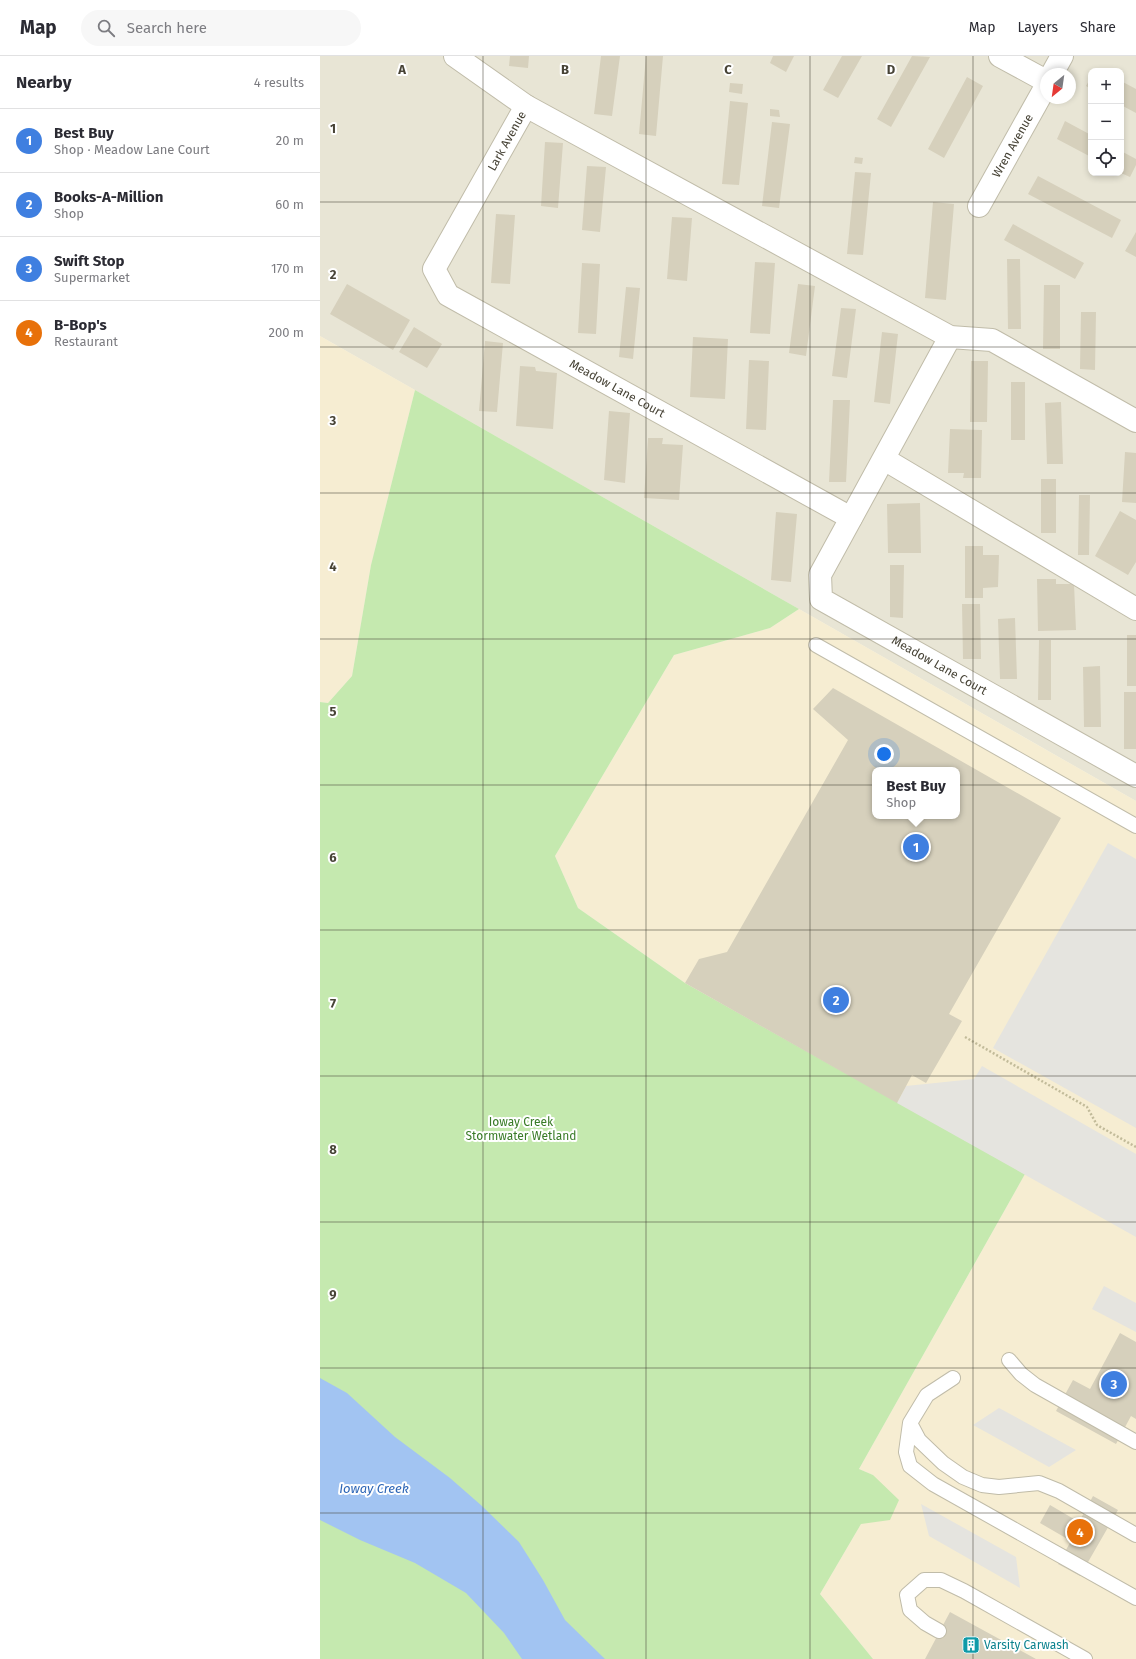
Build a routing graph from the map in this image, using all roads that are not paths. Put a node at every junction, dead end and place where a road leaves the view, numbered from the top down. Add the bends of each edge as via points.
1 (455, 56) edge
2 (1000, 56) edge
3 (1062, 56) edge
4 (1055, 68) edge
5 (1040, 78) edge
6 (1040, 97) edge
7 (526, 106) junction
8 (979, 206) dead end
9 (457, 230) joint
10 (950, 337) junction
11 (1136, 421) edge
12 (884, 459) junction
13 (851, 518) junction
14 (1136, 609) edge
15 (816, 645) dead end
16 (1136, 776) edge
17 (1136, 826) edge
18 (1009, 1360) dead end
19 (953, 1378) dead end
20 (910, 1423) junction
21 (1136, 1442) edge
22 (1136, 1535) edge
23 (1136, 1598) edge
24 (940, 1631) dead end
25 (1085, 1659) edge

1 - 7 street, Lark Avenue
2 - 5 street
3 - 4 street
6 - 8 street, Wren Avenue
7 - 9 street, Lark Avenue
7 - 10 street
9 - 13 street, Meadow Lane Court via 434,269 448,295
10 - 11 street via 992,340
10 - 12 street, Meadow Lane Court
12 - 13 street, Meadow Lane Court
12 - 14 street
13 - 16 street, Meadow Lane Court via 820,575 821,599
15 - 17 lane
18 - 21 lane via 1035,1386
19 - 20 lane via 927,1395
20 - 22 lane via 919,1440 943,1463 963,1477 982,1485 999,1487 1039,1483 1059,1491
20 - 23 lane via 906,1452 910,1466 934,1484
24 - 25 lane via 925,1623 910,1610 907,1595 924,1580 941,1580 964,1591

